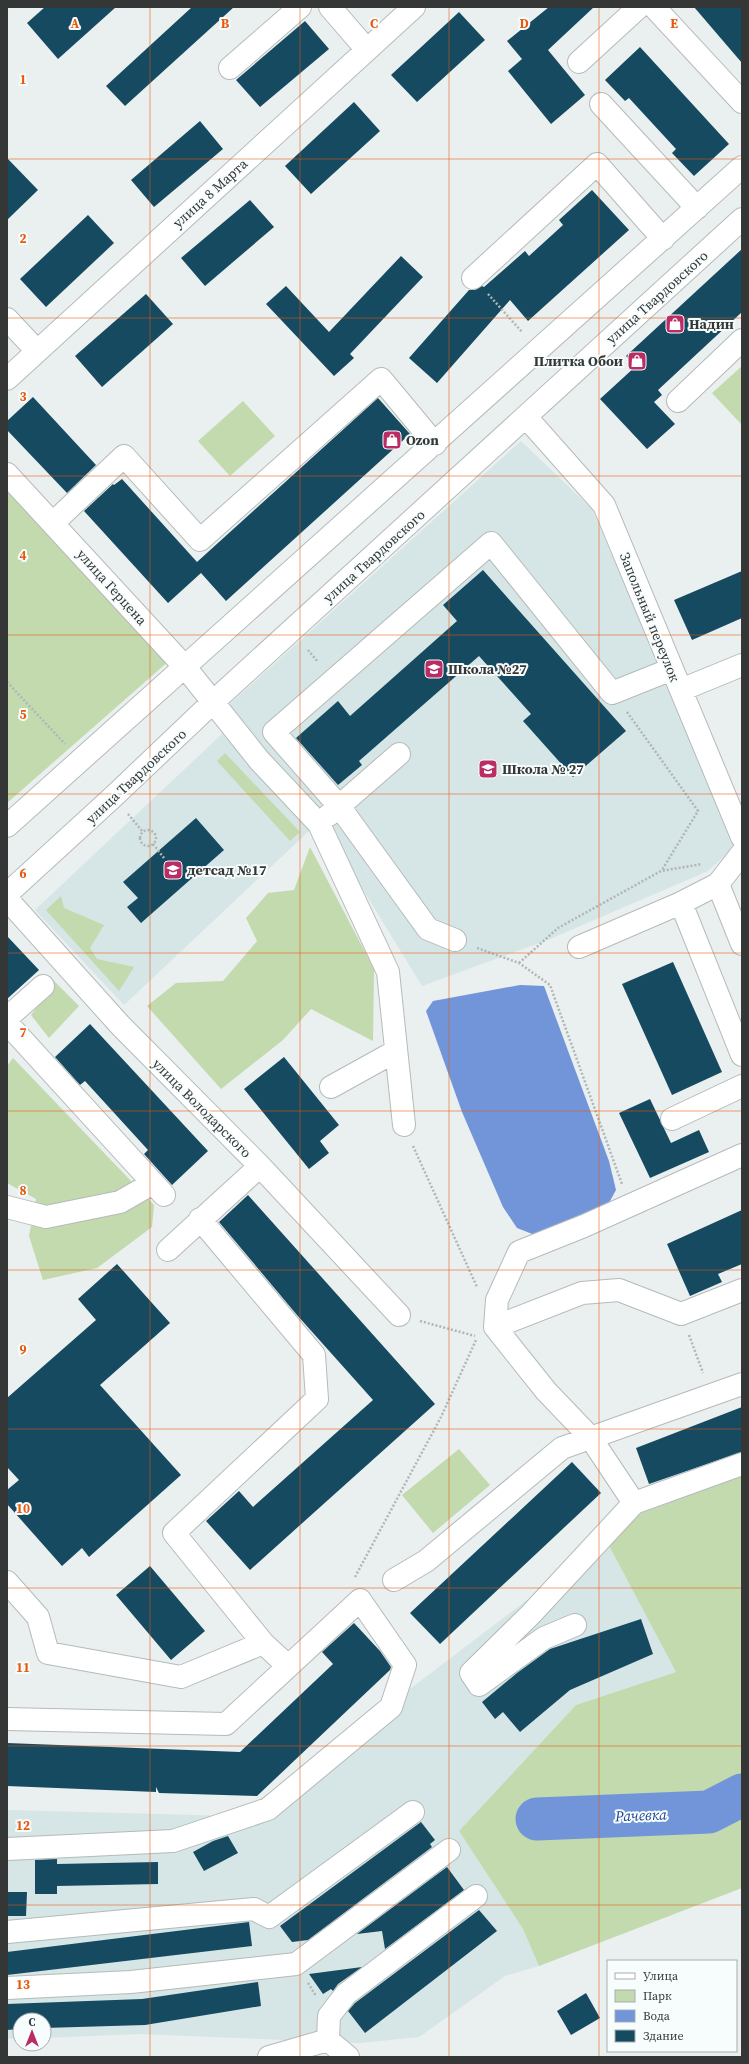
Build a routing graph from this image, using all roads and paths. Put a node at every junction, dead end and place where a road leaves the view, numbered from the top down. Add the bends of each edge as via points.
1 (300, 7) edge
2 (330, 7) edge
3 (414, 7) edge
4 (638, 7) edge
5 (663, 10) edge
6 (367, 50) junction
7 (579, 62) dead end
8 (230, 68) dead end
9 (742, 102) edge
10 (601, 104) dead end
11 (742, 168) edge
12 (697, 208) junction
13 (742, 219) edge
14 (663, 239) junction
15 (473, 278) joint
16 (7, 319) edge
17 (742, 340) edge
18 (539, 350) junction
19 (37, 351) junction
20 (7, 378) edge
21 (678, 401) dead end
22 (526, 417) junction
23 (435, 444) junction
24 (7, 474) edge
25 (54, 523) junction
26 (742, 665) edge
27 (185, 667) junction
28 (672, 669) junction
29 (7, 682) edge
30 (681, 690) junction
31 (612, 693) junction
32 (214, 702) junction
33 (399, 754) dead end
34 (81, 761) junction
35 (339, 806) junction
36 (319, 824) junction
37 (7, 826) edge
38 (742, 837) edge
39 (153, 844) junction
40 (164, 858) dead end
41 (736, 860) edge
42 (661, 871) junction
43 (718, 884) junction
44 (7, 894) edge
45 (7, 900) edge
46 (681, 903) junction
47 (455, 940) joint
48 (742, 944) edge
49 (579, 947) dead end
50 (519, 963) junction
51 (43, 986) dead end
52 (7, 1018) edge
53 (7, 1023) edge
54 (396, 1051) junction
55 (742, 1055) edge
56 (742, 1086) edge
57 (332, 1087) dead end
58 (672, 1119) dead end
59 (404, 1125) joint
60 (742, 1155) edge
61 (260, 1166) junction
62 (630, 1205) junction
63 (7, 1207) edge
64 (200, 1219) junction
65 (168, 1250) dead end
66 (742, 1290) edge
67 (479, 1291) dead end
68 (399, 1315) joint
69 (495, 1327) junction
70 (742, 1384) edge
71 (590, 1437) junction
72 (742, 1464) edge
73 (634, 1504) junction
74 (394, 1580) dead end
75 (7, 1582) edge
76 (360, 1600) junction
77 (575, 1625) dead end
78 (263, 1642) junction
79 (288, 1666) junction
80 (7, 1719) edge
81 (413, 1812) dead end
82 (7, 1849) edge
83 (449, 1850) dead end
84 (476, 1896) dead end
85 (7, 1932) edge
86 (296, 1964) junction
87 (7, 1988) edge
88 (329, 2016) junction
89 (328, 2040) junction
90 (269, 2057) edge
91 (348, 2057) edge

1 - 8 street
2 - 6 street
3 - 6 street, улица 8 Марта
4 - 7 street
5 - 9 street
6 - 19 street, улица 8 Марта
10 - 12 street
11 - 12 street
12 - 14 street
13 - 22 street, улица Твардовского
14 - 15 street via 597,164
14 - 18 street
15 - 18 path
16 - 19 street
17 - 21 street
18 - 23 street
19 - 20 street, улица 8 Марта
22 - 28 street, Запольный переулок via 604,505
22 - 32 street, улица Твардовского
23 - 25 street via 381,379 200,540 124,456
23 - 27 street
24 - 25 street, улица Герцена
25 - 27 street, улица Герцена
26 - 30 street
27 - 32 street, улица Герцена
27 - 34 street
28 - 30 street, Запольный переулок
28 - 31 street
29 - 34 path
30 - 38 street, Запольный переулок
31 - 35 street via 491,543 274,732
31 - 42 path via 698,811
32 - 36 street, улица Герцена via 259,760
32 - 44 street, улица Твардовского
33 - 35 street
34 - 37 street
35 - 36 street
35 - 47 street via 428,929
36 - 54 street, улица Герцена via 388,972
39 - 39 path via 147,846 142,843 140,837 143,832 149,830 154,833 156,839
39 - 40 path
41 - 42 path
41 - 43 street
42 - 50 path via 558,928
43 - 46 street
43 - 48 street
45 - 61 street, улица Володарского via 120,1025
46 - 49 street
46 - 55 street
47 - 50 path
50 - 62 path via 550,985
51 - 52 street
53 - 63 street via 158,1189 120,1202 46,1217
54 - 57 street
54 - 59 street, улица Герцена
56 - 58 street
59 - 67 path
60 - 62 street
61 - 64 street
61 - 68 street, улица Володарского
62 - 69 street via 519,1252 497,1300
64 - 65 street
64 - 78 street via 314,1355 317,1399 174,1533
66 - 69 street via 681,1314 619,1290 582,1293
68 - 76 path via 477,1337 441,1417 350,1587
69 - 71 street via 546,1391
70 - 71 street
71 - 73 street
71 - 74 street via 562,1448 426,1561
72 - 73 street
73 - 77 street via 531,1614 471,1673 478,1685 544,1638
75 - 78 street via 38,1617 48,1653 181,1677
76 - 79 street
76 - 82 street via 405,1665 391,1707 268,1809 173,1841
78 - 79 street
79 - 80 street via 226,1724
81 - 85 street via 270,1917 254,1908
83 - 86 street
84 - 88 street via 346,1994
86 - 87 street via 131,1982
86 - 88 path
88 - 89 street
89 - 90 street
89 - 91 street

